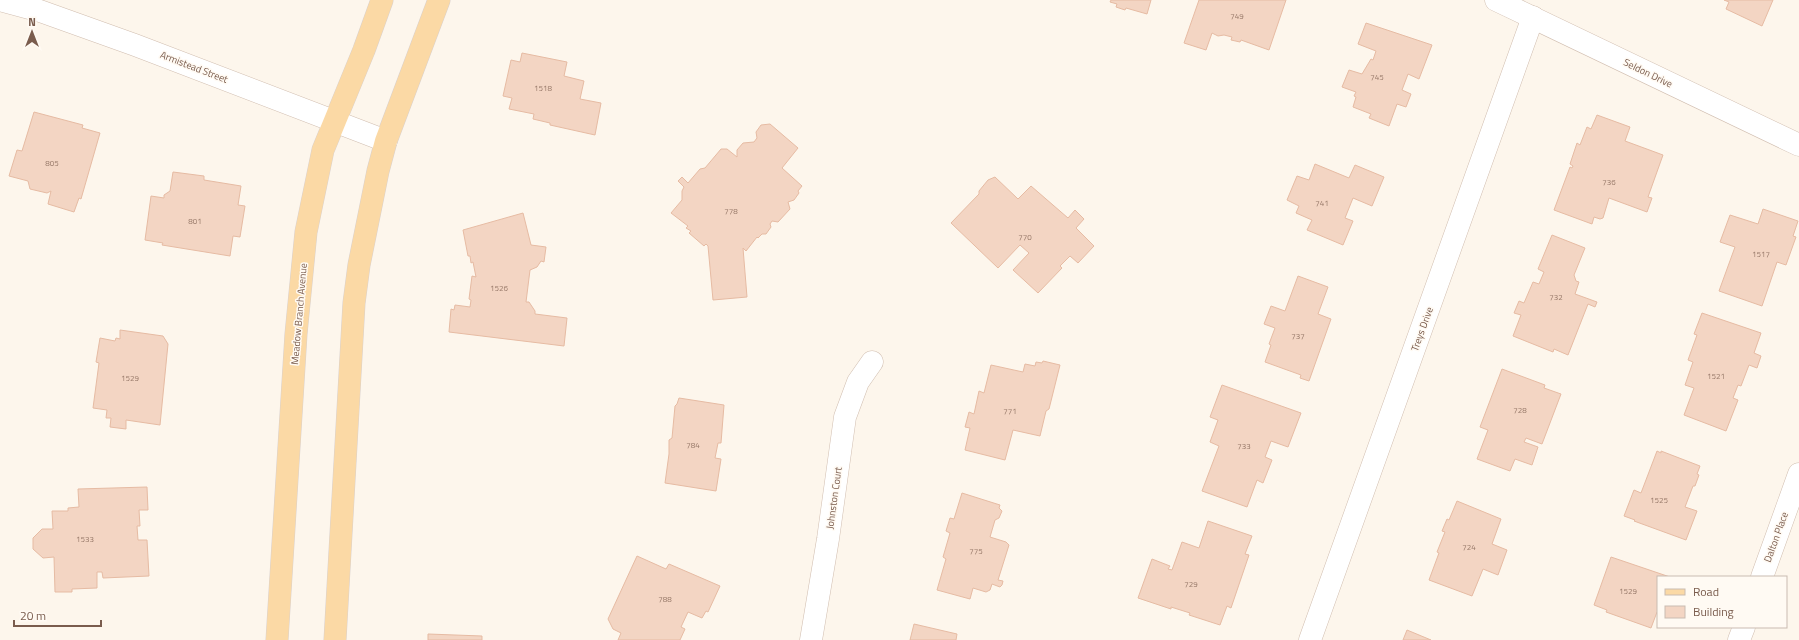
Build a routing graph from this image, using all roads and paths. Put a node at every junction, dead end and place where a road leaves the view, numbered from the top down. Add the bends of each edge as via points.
1 (0, 0) edge
2 (382, 0) edge
3 (439, 0) edge
4 (1496, 0) edge
5 (1533, 17) junction
6 (334, 120) junction
7 (386, 141) junction
8 (1799, 145) edge
9 (872, 362) dead end
10 (1799, 474) edge
11 (1762, 576) edge
12 (1744, 628) edge
13 (277, 640) edge
14 (335, 640) edge
15 (811, 640) edge
16 (1310, 640) edge
17 (1739, 640) edge

1 - 6 street, Armistead Street via 114,38
2 - 6 main road, Meadow Branch Avenue
3 - 7 main road
4 - 5 street, Seldon Drive
5 - 8 street, Seldon Drive
5 - 16 street, Treys Drive
6 - 7 street, Armistead Street
6 - 13 main road, Meadow Branch Avenue via 323,150 306,232 296,342
7 - 14 main road via 371,202 354,303
9 - 15 street, Johnston Court via 858,382 845,417
10 - 11 street, Dalton Place
12 - 17 street

